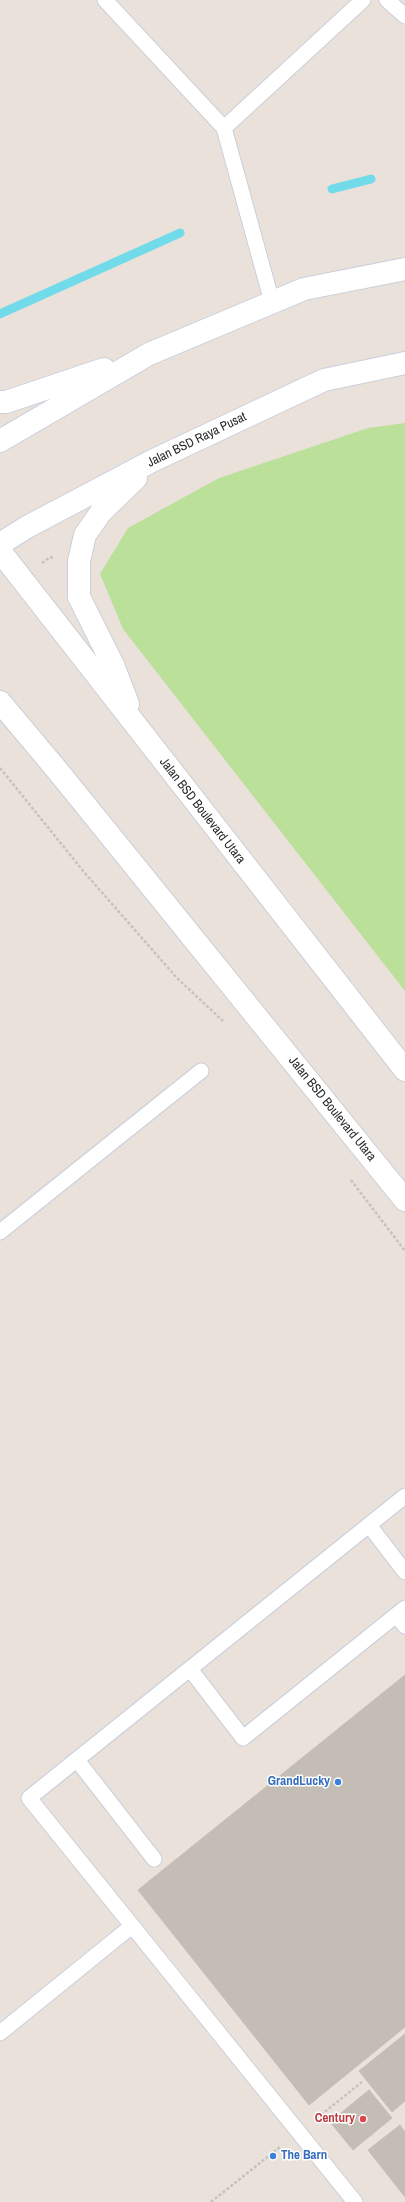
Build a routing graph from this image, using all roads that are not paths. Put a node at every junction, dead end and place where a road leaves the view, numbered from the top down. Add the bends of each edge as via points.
1 (106, 0) edge
2 (362, 0) edge
3 (387, 0) edge
4 (405, 16) edge
5 (224, 128) junction
6 (405, 268) edge
7 (272, 302) junction
8 (149, 354) junction
9 (405, 363) edge
10 (0, 402) edge
11 (0, 441) edge
12 (152, 461) junction
13 (0, 544) edge
14 (0, 551) edge
15 (0, 702) edge
16 (0, 722) edge
17 (136, 726) junction
18 (33, 742) junction
19 (405, 1070) edge
20 (201, 1071) dead end
21 (405, 1200) edge
22 (0, 1232) edge
23 (405, 1496) edge
24 (369, 1525) junction
25 (405, 1572) edge
26 (402, 1616) edge
27 (190, 1669) junction
28 (77, 1760) junction
29 (154, 1859) dead end
30 (132, 1926) junction
31 (0, 2033) edge
32 (355, 2202) edge

1 - 5 lane
2 - 5 lane
3 - 4 lane
5 - 7 lane
6 - 7 main road via 304,289
7 - 8 main road
8 - 10 main road
8 - 11 main road
9 - 12 main road, Jalan BSD Raya Pusat via 324,380
12 - 13 main road, Jalan BSD Raya Pusat
12 - 17 main road via 101,512 85,535 79,561 78,597 113,665
14 - 17 main road, Jalan BSD Boulevard Utara
15 - 18 main road, Jalan BSD Boulevard Utara
16 - 18 main road
17 - 19 main road, Jalan BSD Boulevard Utara
18 - 21 main road, Jalan BSD Boulevard Utara
20 - 22 lane
23 - 24 lane
24 - 25 lane
24 - 27 lane
26 - 27 lane via 243,1738
27 - 28 lane
28 - 29 lane
28 - 30 lane via 29,1798
30 - 31 lane
30 - 32 lane

